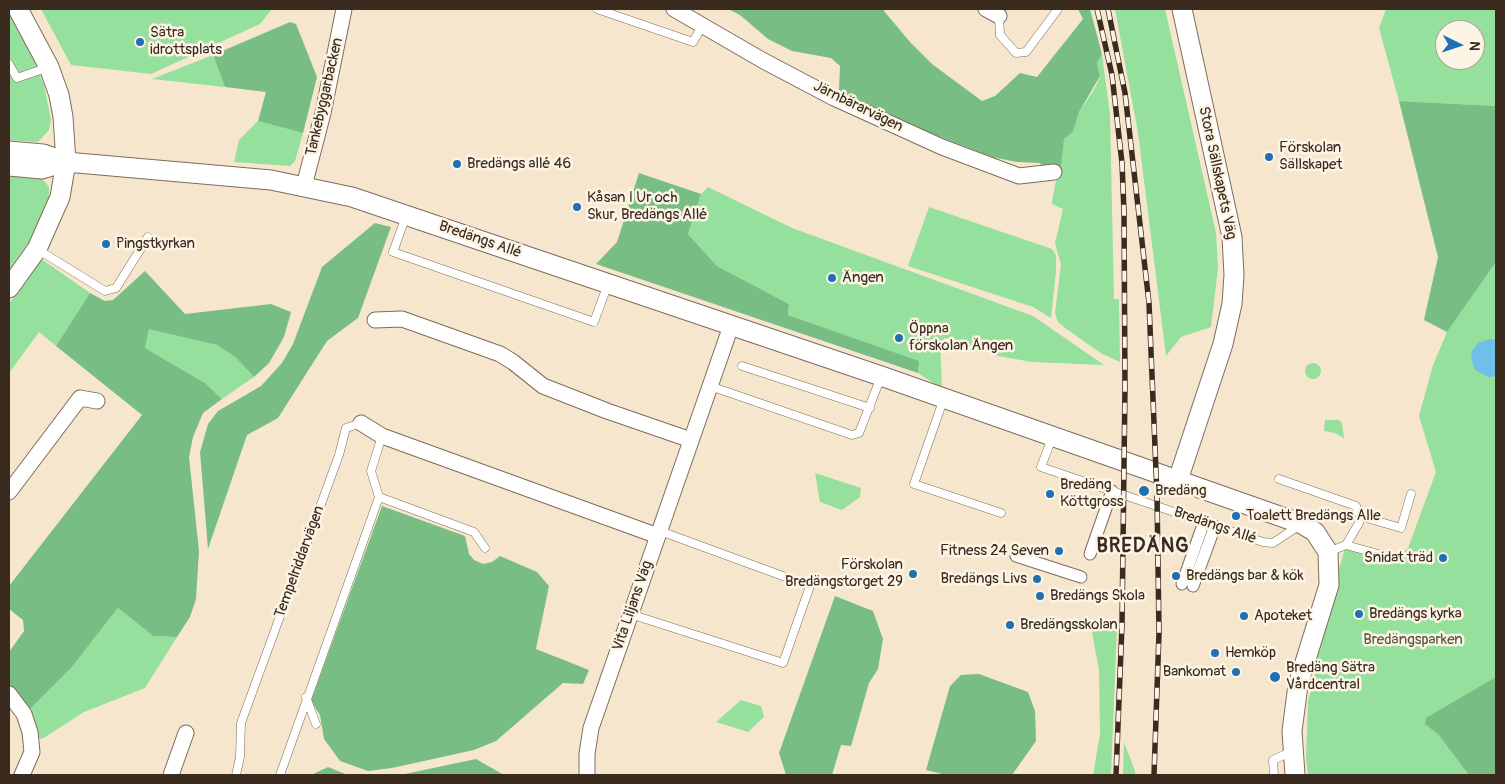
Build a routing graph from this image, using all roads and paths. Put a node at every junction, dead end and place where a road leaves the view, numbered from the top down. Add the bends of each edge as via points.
1 (18, 9) edge
2 (597, 9) edge
3 (674, 9) edge
4 (1058, 9) edge
5 (1182, 9) edge
6 (344, 11) edge
7 (993, 12) edge
8 (702, 26) junction
9 (9, 64) edge
10 (49, 67) junction
11 (9, 151) edge
12 (66, 162) junction
13 (9, 166) edge
14 (1054, 172) dead end
15 (304, 186) junction
16 (407, 215) junction
17 (148, 237) dead end
18 (37, 249) junction
19 (608, 283) junction
20 (9, 288) edge
21 (375, 320) dead end
22 (731, 326) junction
23 (742, 366) dead end
24 (881, 376) junction
25 (710, 386) junction
26 (944, 398) junction
27 (97, 401) dead end
28 (870, 408) junction
29 (361, 423) joint
30 (382, 436) junction
31 (1052, 438) junction
32 (691, 440) junction
33 (1280, 479) dead end
34 (1178, 480) junction
35 (9, 492) edge
36 (1112, 492) junction
37 (1411, 494) dead end
38 (379, 497) junction
39 (1001, 513) dead end
40 (1360, 516) junction
41 (1210, 524) junction
42 (1302, 524) junction
43 (659, 534) junction
44 (1346, 545) junction
45 (485, 548) dead end
46 (1328, 552) junction
47 (1090, 554) dead end
48 (1016, 556) dead end
49 (1396, 559) dead end
50 (1081, 577) dead end
51 (1188, 585) dead end
52 (630, 614) junction
53 (9, 694) edge
54 (306, 698) junction
55 (316, 724) dead end
56 (186, 733) dead end
57 (1293, 751) junction
58 (22, 775) edge
59 (171, 775) edge
60 (236, 775) edge
61 (280, 775) edge
62 (587, 775) edge
63 (1274, 775) edge
64 (1295, 775) edge

1 - 10 street
2 - 8 lane via 693,42
3 - 8 street, Järnbärarvägen
4 - 7 lane via 1026,52 1016,53 1000,35
5 - 34 street, Stora Sällskapets Väg via 1232,237 1234,276 1232,304 1222,344
6 - 15 street, Tankebyggarbacken
8 - 14 street, Järnbärarvägen via 834,98 942,147 1019,176
9 - 10 lane via 17,78
10 - 12 street via 63,117
11 - 12 street, Bredängs Allé via 43,154
12 - 13 street, Bredängs Allé via 42,168
12 - 15 street, Bredängs Allé via 234,176
12 - 18 street via 60,197
15 - 16 street, Bredängs Allé
16 - 19 street, Bredängs Allé
16 - 19 lane via 394,252 594,322
17 - 18 lane via 116,288 105,290
18 - 20 street
19 - 22 street, Bredängs Allé
21 - 32 street via 402,319 500,354 543,386
22 - 24 street, Bredängs Allé
22 - 25 street, Vita Liljans Väg
23 - 28 lane
24 - 26 street, Bredängs Allé
24 - 28 lane
25 - 28 lane via 852,435 859,433
25 - 32 street, Vita Liljans Väg
26 - 31 street, Bredängs Allé
26 - 39 lane via 914,484
27 - 35 street via 80,398
29 - 30 street, Tempelriddarvägen
29 - 60 lane, Tempelriddarvägen via 346,428 241,723
30 - 38 lane via 371,471
30 - 43 street, Tempelriddarvägen
31 - 34 street, Bredängs Allé
31 - 36 lane, Bredängs Allé via 1041,466
32 - 43 street, Vita Liljans Väg
33 - 40 lane via 1356,506
34 - 42 street, Bredängs Allé
36 - 41 lane, Bredängs Allé
36 - 47 street
37 - 40 lane via 1401,528
38 - 45 lane via 474,532
38 - 54 lane
40 - 44 lane
41 - 42 lane, Bredängs Allé via 1273,543
41 - 51 street
42 - 46 street, Bredängs Allé via 1315,532
43 - 52 street, Vita Liljans Väg
43 - 52 lane via 810,586 783,663
44 - 46 lane
44 - 49 lane
46 - 57 street via 1329,585 1298,685 1292,730
48 - 50 street
52 - 62 street, Vita Liljans Väg via 591,728
53 - 58 street via 24,714 30,732 32,752
54 - 55 lane
54 - 61 lane
56 - 59 street
57 - 63 lane via 1273,760
57 - 64 street

